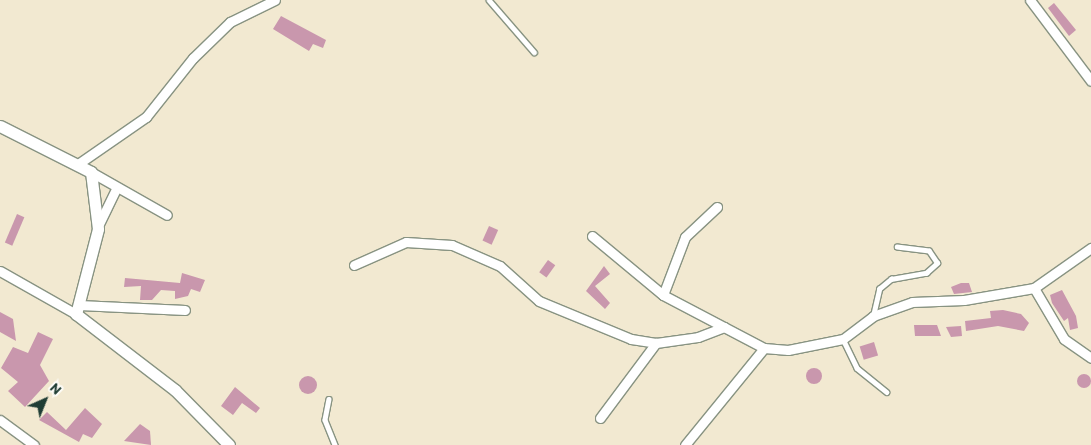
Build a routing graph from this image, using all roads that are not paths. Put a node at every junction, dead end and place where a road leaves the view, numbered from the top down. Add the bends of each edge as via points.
1 (275, 0) edge
2 (489, 0) edge
3 (1030, 0) edge
4 (534, 52) dead end
5 (1091, 81) edge
6 (0, 126) edge
7 (78, 164) junction
8 (91, 172) junction
9 (116, 188) junction
10 (717, 207) dead end
11 (168, 215) dead end
12 (98, 226) junction
13 (592, 236) dead end
14 (897, 247) dead end
15 (1091, 248) edge
16 (354, 265) dead end
17 (0, 271) edge
18 (1034, 288) junction
19 (663, 295) junction
20 (78, 309) junction
21 (185, 310) dead end
22 (873, 316) junction
23 (724, 327) junction
24 (843, 339) junction
25 (656, 343) junction
26 (764, 348) junction
27 (1091, 358) edge
28 (887, 392) dead end
29 (329, 399) dead end
30 (600, 418) dead end
31 (0, 420) edge
32 (34, 445) edge
33 (229, 445) edge
34 (336, 445) edge
35 (685, 445) edge

1 - 7 street via 230,22 193,58 146,117
2 - 4 lane
3 - 5 street
6 - 7 street
7 - 8 street
8 - 9 street
8 - 12 street
9 - 11 street
9 - 12 street
10 - 19 street via 685,237
12 - 20 street
13 - 19 street
14 - 22 lane via 928,251 937,263 926,273 891,279 879,289
15 - 18 street
16 - 25 street via 406,242 465,248 500,266 539,301 578,314 614,334
17 - 20 street
18 - 22 street via 964,300 912,302
18 - 27 street via 1064,339
19 - 23 street
20 - 21 street
20 - 33 street via 175,390
22 - 24 street
23 - 25 street via 698,337
23 - 26 street
24 - 26 street via 815,347
24 - 28 lane via 857,368
25 - 30 street
26 - 35 street
29 - 34 lane via 324,420
31 - 32 street

